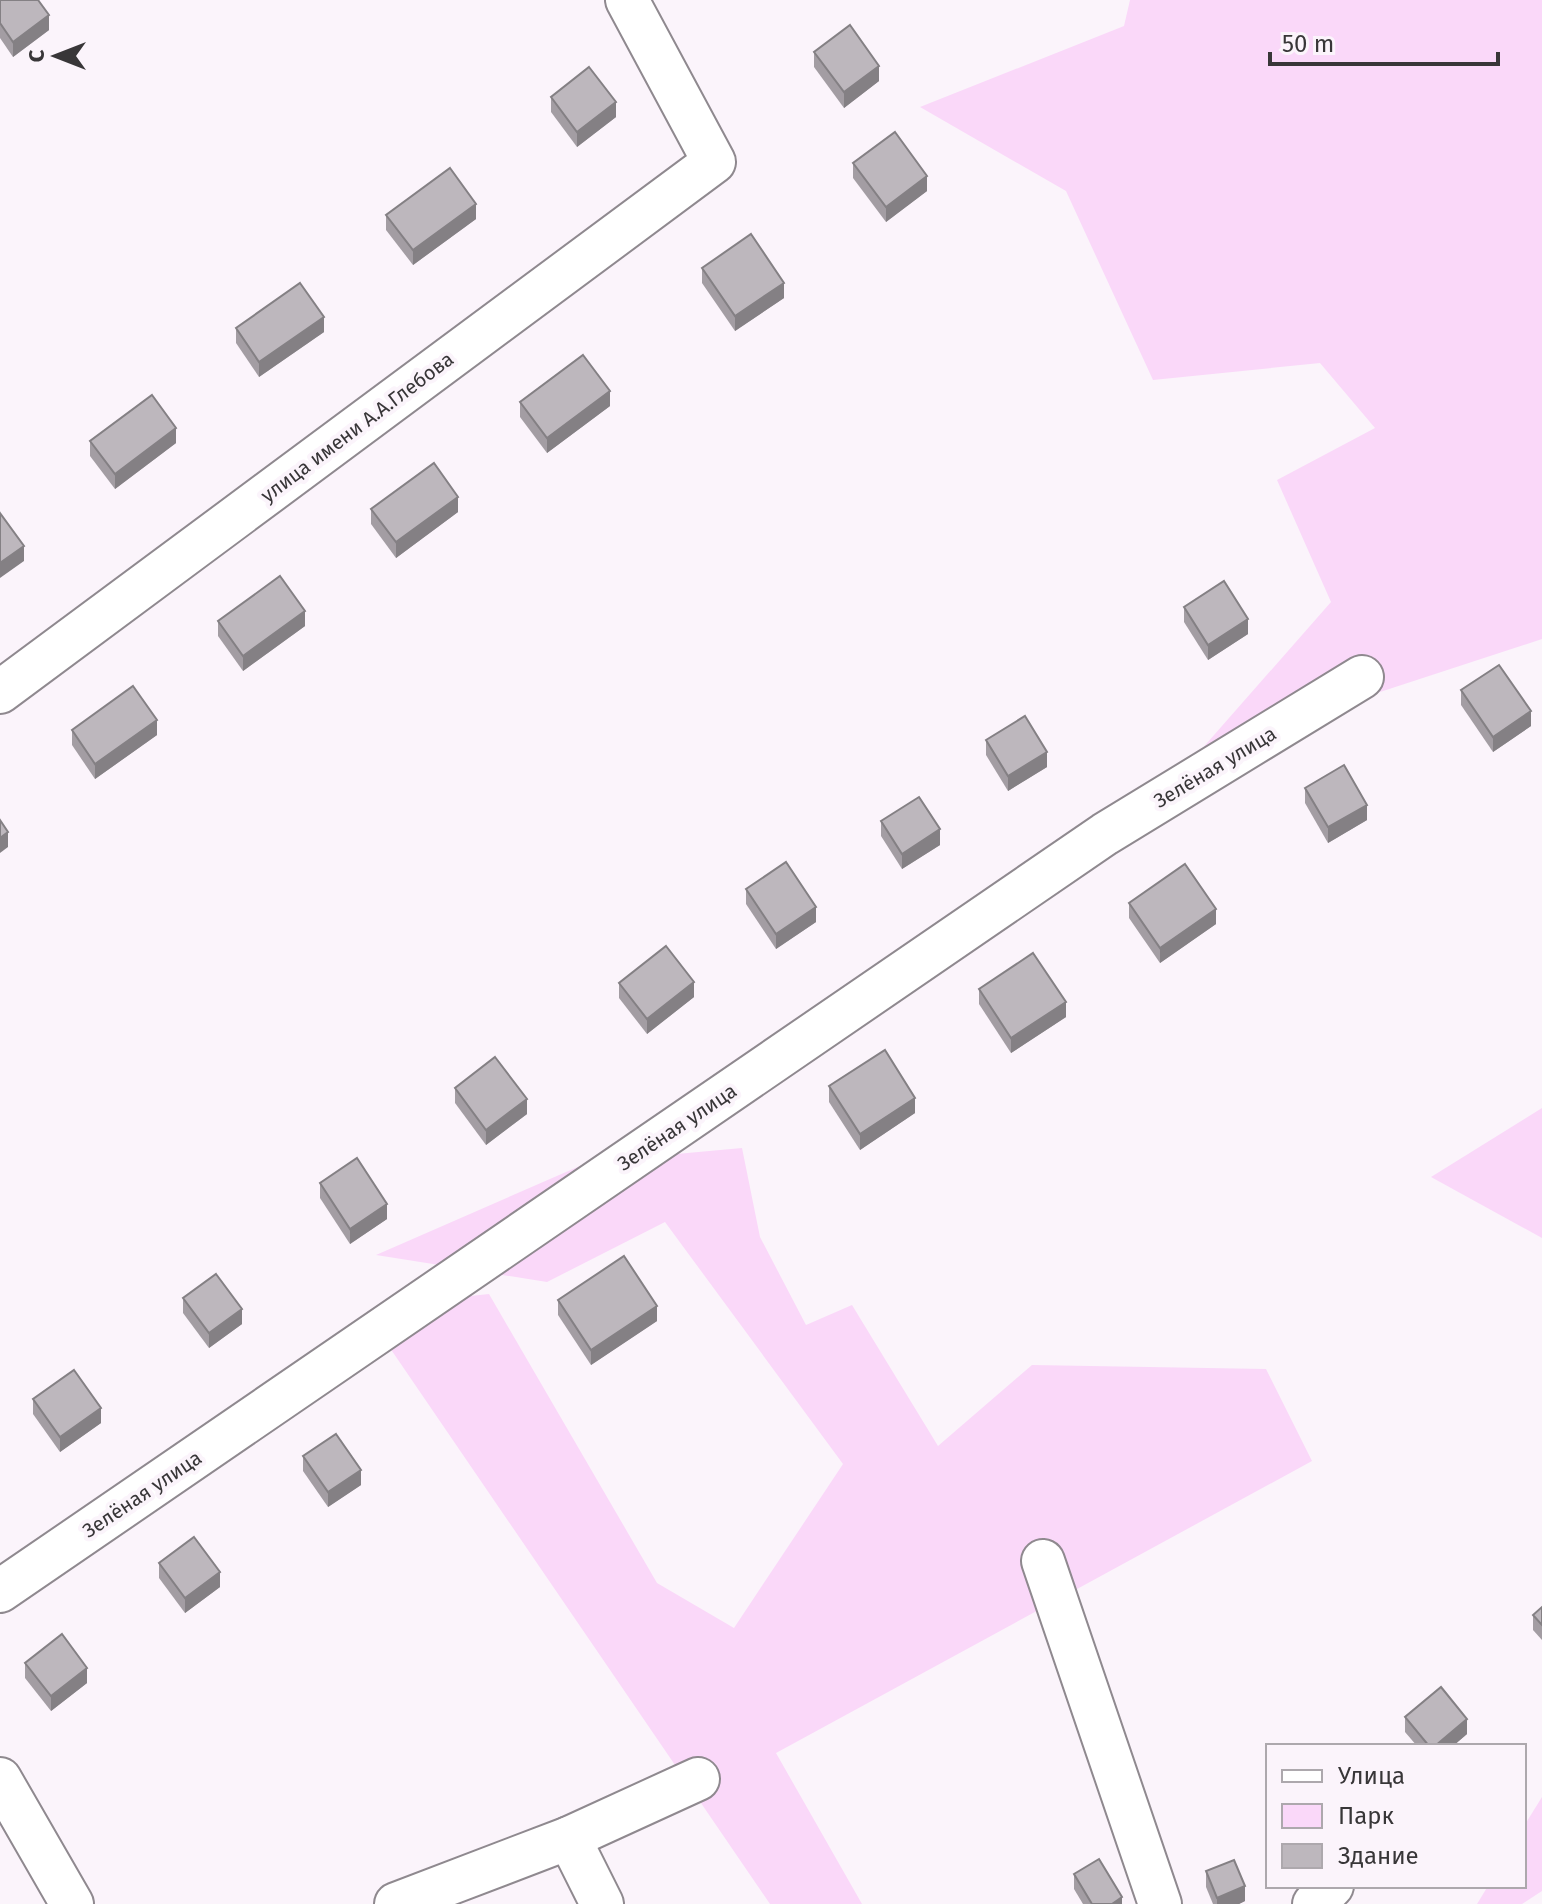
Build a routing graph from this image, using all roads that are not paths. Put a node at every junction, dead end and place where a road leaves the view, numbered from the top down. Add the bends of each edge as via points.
1 (627, 0) edge
2 (1362, 677) dead end
3 (0, 692) edge
4 (1043, 1561) dead end
5 (0, 1591) edge
6 (0, 1779) edge
7 (698, 1779) dead end
8 (569, 1838) junction
9 (1330, 1888) edge
10 (72, 1904) edge
11 (396, 1904) edge
12 (602, 1904) edge
13 (1160, 1904) edge
14 (1314, 1904) edge

1 - 3 street, улица имени А.А.Глебова via 714,162
2 - 5 street, Зелёная улица via 1105,834
4 - 13 street
6 - 10 street
7 - 8 street
8 - 11 street
8 - 12 street
9 - 14 street

